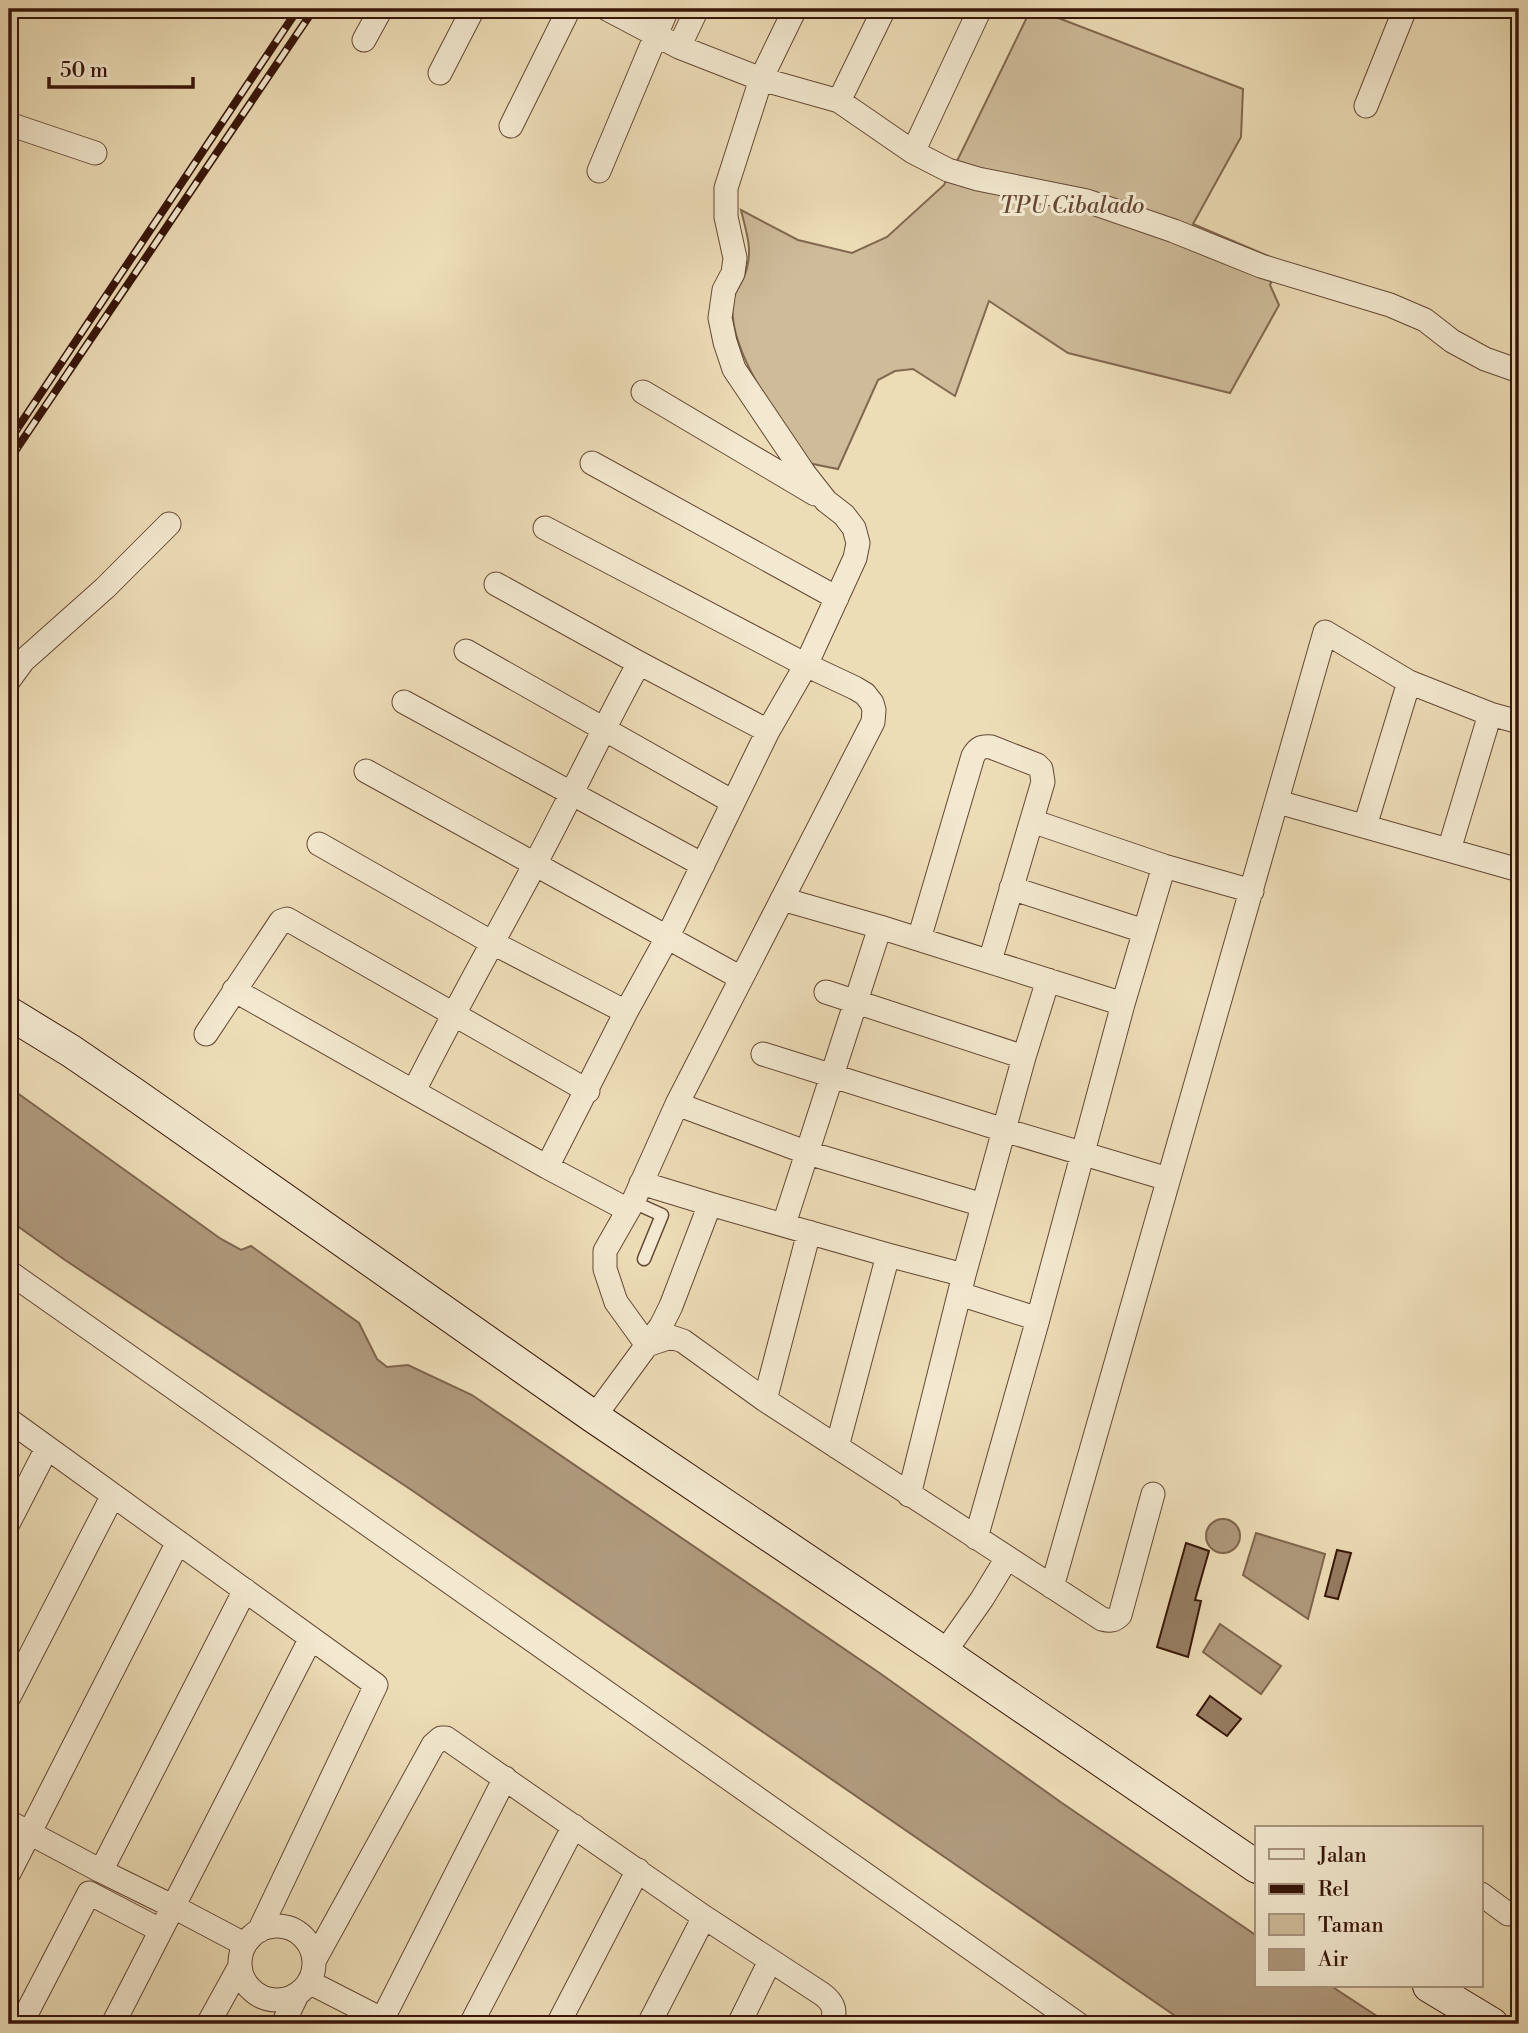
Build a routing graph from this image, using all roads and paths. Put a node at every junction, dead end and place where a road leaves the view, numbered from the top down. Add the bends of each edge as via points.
1 (382, 9) edge
2 (473, 9) edge
3 (569, 9) edge
4 (607, 9) edge
5 (667, 9) edge
6 (697, 9) edge
7 (795, 9) edge
8 (884, 9) edge
9 (980, 9) edge
10 (1405, 9) edge
11 (657, 35) junction
12 (365, 40) dead end
13 (678, 47) junction
14 (440, 73) dead end
15 (761, 79) junction
16 (839, 101) junction
17 (1366, 106) dead end
18 (9, 124) edge
19 (511, 126) dead end
20 (913, 152) junction
21 (95, 153) dead end
22 (599, 171) dead end
23 (1519, 371) edge
24 (643, 392) dead end
25 (592, 463) dead end
26 (826, 500) junction
27 (169, 524) dead end
28 (545, 528) dead end
29 (496, 584) dead end
30 (837, 598) junction
31 (466, 651) dead end
32 (639, 663) junction
33 (806, 665) junction
34 (9, 680) edge
35 (1409, 682) junction
36 (404, 702) dead end
37 (1490, 714) junction
38 (1519, 722) edge
39 (603, 727) junction
40 (768, 731) junction
41 (366, 771) dead end
42 (570, 794) junction
43 (733, 802) junction
44 (1278, 802) junction
45 (1032, 821) junction
46 (1365, 827) junction
47 (319, 844) dead end
48 (1449, 850) junction
49 (534, 865) junction
50 (703, 865) junction
51 (1164, 866) junction
52 (1519, 870) edge
53 (1011, 888) junction
54 (1252, 891) junction
55 (782, 900) junction
56 (880, 927) junction
57 (1144, 931) junction
58 (668, 936) junction
59 (919, 939) junction
60 (491, 942) junction
61 (990, 961) junction
62 (741, 978) junction
63 (1048, 980) junction
64 (234, 990) junction
65 (826, 992) dead end
66 (856, 1002) junction
67 (1122, 1004) junction
68 (626, 1012) junction
69 (9, 1013) edge
70 (453, 1013) junction
71 (206, 1034) dead end
72 (764, 1054) dead end
73 (1024, 1057) junction
74 (832, 1077) junction
75 (414, 1091) junction
76 (587, 1091) junction
77 (677, 1104) junction
78 (1004, 1130) junction
79 (807, 1153) junction
80 (1084, 1153) junction
81 (547, 1167) junction
82 (1168, 1179) junction
83 (634, 1198) junction
84 (710, 1204) junction
85 (983, 1205) junction
86 (784, 1224) junction
87 (809, 1231) junction
88 (888, 1255) junction
89 (644, 1259) dead end
90 (9, 1272) edge
91 (962, 1285) junction
92 (1038, 1319) junction
93 (648, 1345) junction
94 (765, 1400) junction
95 (594, 1417) junction
96 (9, 1420) edge
97 (837, 1447) junction
98 (47, 1448) junction
99 (1153, 1494) dead end
100 (113, 1495) junction
101 (909, 1495) junction
102 (9, 1522) edge
103 (976, 1538) junction
104 (178, 1542) junction
105 (1007, 1558) junction
106 (1052, 1587) junction
107 (244, 1590) junction
108 (311, 1638) junction
109 (944, 1653) junction
110 (9, 1697) edge
111 (505, 1778) junction
112 (9, 1822) edge
113 (574, 1826) junction
114 (30, 1833) junction
115 (1255, 1866) edge
116 (638, 1870) junction
117 (101, 1871) junction
118 (9, 1874) edge
119 (1482, 1895) edge
120 (173, 1906) junction
121 (1508, 1914) dead end
122 (704, 1917) junction
123 (160, 1930) junction
124 (248, 1947) junction
125 (770, 1961) junction
126 (307, 1979) junction
127 (1432, 1988) edge
128 (385, 2023) edge
129 (21, 2024) edge
130 (113, 2024) edge
131 (208, 2024) edge
132 (283, 2024) edge
133 (471, 2024) edge
134 (558, 2024) edge
135 (649, 2024) edge
136 (739, 2024) edge
137 (831, 2024) edge
138 (1078, 2024) edge
139 (1492, 2024) edge

1 - 12 street
2 - 14 street
3 - 19 street
4 - 11 street
5 - 11 street
6 - 13 street
7 - 15 street
8 - 16 street
9 - 20 street
10 - 17 street
11 - 13 street
11 - 22 street
13 - 15 street
15 - 16 street
15 - 26 street via 726,188 726,217 735,258 720,318 734,369
16 - 20 street
18 - 21 street
20 - 23 street via 978,179 1087,201 1261,265 1390,305 1425,320 1485,359
24 - 26 street
25 - 30 street
26 - 30 street via 844,514 858,542
27 - 34 street via 30,654
28 - 33 street
29 - 32 street
30 - 33 street
31 - 39 street
32 - 39 street
32 - 40 street
33 - 40 street
33 - 55 street via 865,694 874,710 873,722
35 - 37 street
35 - 44 street via 1325,632
35 - 46 street
36 - 42 street
37 - 38 street
37 - 48 street
39 - 42 street
39 - 43 street
40 - 43 street
41 - 49 street
42 - 49 street
42 - 50 street
43 - 50 street
44 - 46 street
44 - 54 street
45 - 51 street
45 - 53 street
45 - 59 street via 1043,782 1041,769 990,747 978,749
46 - 48 street
47 - 60 street
48 - 52 street
49 - 58 street
49 - 60 street
50 - 58 street
51 - 54 street
51 - 57 street
53 - 57 street
53 - 61 street
54 - 82 street
55 - 56 street
55 - 62 street
56 - 59 street
56 - 66 street
57 - 67 street
58 - 62 street
58 - 68 street
59 - 61 street
60 - 68 street
60 - 70 street
61 - 63 street
62 - 77 street
63 - 67 street
63 - 73 street
64 - 70 street via 281,921 287,919
64 - 71 street
64 - 75 street
65 - 66 street
66 - 73 street
66 - 74 street
67 - 80 street
68 - 76 street
69 - 95 street via 134,1094
70 - 75 street
70 - 76 street
72 - 74 street
73 - 78 street
74 - 78 street
74 - 79 street
75 - 81 street
76 - 81 street
77 - 79 street
77 - 83 street
78 - 80 street
78 - 85 street
79 - 85 street
79 - 86 street
80 - 82 street
80 - 92 street
81 - 83 street
82 - 106 street
83 - 84 street
83 - 89 lane via 662,1215
83 - 93 street via 605,1251 605,1269 615,1302
84 - 86 street
84 - 93 street via 671,1307
85 - 91 street
86 - 87 street
87 - 88 street
87 - 94 street
88 - 91 street
88 - 97 street
90 - 138 street
91 - 92 street
91 - 101 street
92 - 103 street
93 - 94 street via 671,1337 682,1341
93 - 95 street
94 - 97 street
95 - 109 street
96 - 98 street
97 - 101 street
98 - 100 street
98 - 102 street
99 - 106 street via 1116,1619 1101,1619
100 - 104 street
100 - 110 street
101 - 103 street
103 - 105 street
104 - 107 street
104 - 114 street
105 - 106 street
105 - 109 street
107 - 108 street
107 - 117 street
108 - 120 street
108 - 124 street via 376,1685
109 - 115 street
111 - 113 street
111 - 126 street via 451,1740 437,1741
111 - 128 street
112 - 114 street
113 - 116 street
113 - 133 street
114 - 117 street
114 - 118 street
116 - 122 street
116 - 134 street
117 - 120 street
119 - 121 street
120 - 123 street
120 - 124 street
122 - 125 street
122 - 135 street
123 - 129 street via 89,1893
123 - 130 street
124 - 126 street via 271,1927 295,1931 311,1949
124 - 126 street via 244,1981 260,1997 283,2001
124 - 131 street
125 - 136 street
125 - 137 street via 831,2001
126 - 128 street
126 - 132 street
127 - 139 street

